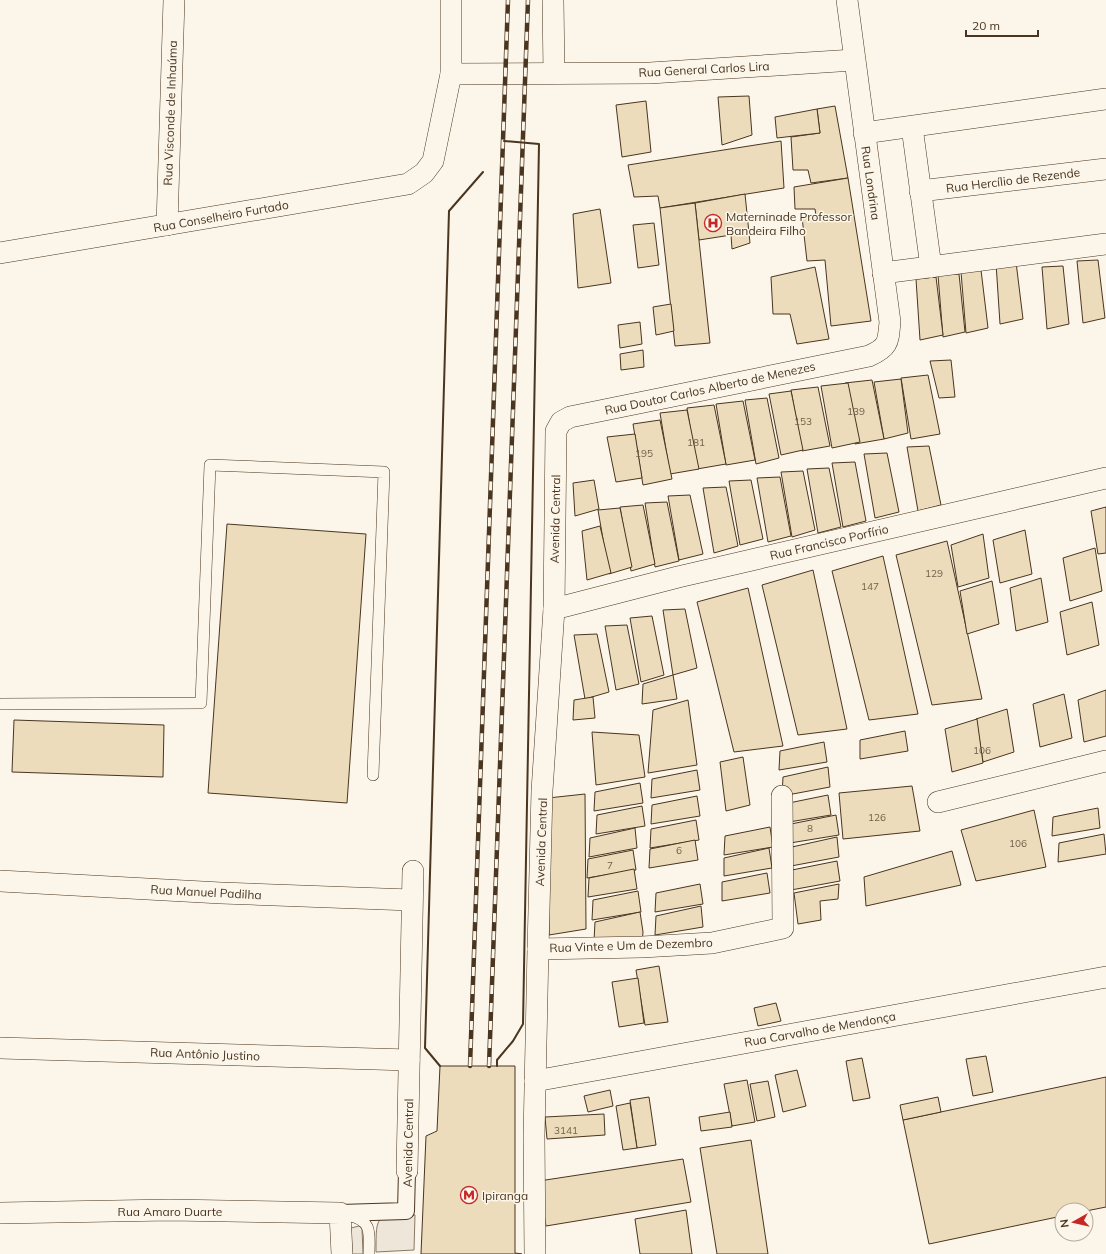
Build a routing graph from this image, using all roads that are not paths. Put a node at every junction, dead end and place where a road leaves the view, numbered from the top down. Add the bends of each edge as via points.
1 (174, 0) edge
2 (451, 0) edge
3 (553, 0) edge
4 (847, 0) edge
5 (854, 60) junction
6 (554, 73) junction
7 (451, 74) junction
8 (1106, 99) edge
9 (912, 127) junction
10 (864, 133) junction
11 (1106, 169) edge
12 (920, 191) junction
13 (167, 225) junction
14 (1106, 244) edge
15 (0, 253) edge
16 (931, 267) junction
17 (883, 273) junction
18 (869, 356) joint
19 (556, 431) joint
20 (1106, 478) edge
21 (554, 609) junction
22 (0, 704) edge
23 (1106, 761) edge
24 (373, 775) dead end
25 (782, 796) dead end
26 (938, 802) dead end
27 (413, 871) dead end
28 (0, 881) edge
29 (411, 900) junction
30 (538, 949) junction
31 (1106, 977) edge
32 (0, 1048) edge
33 (409, 1060) junction
34 (535, 1081) junction
35 (407, 1171) joint
36 (0, 1213) edge
37 (340, 1213) junction
38 (342, 1254) edge
39 (369, 1254) edge
40 (535, 1254) edge

1 - 13 street, Rua Visconde de Inhaúma
2 - 7 street
3 - 6 street
4 - 5 street, Rua Londrina
5 - 6 street, Rua General Carlos Lira via 650,73
5 - 10 street, Rua Londrina
6 - 7 street, Rua General Carlos Lira
7 - 13 street, Rua Conselheiro Furtado via 433,161 424,173 408,184
8 - 9 street
9 - 10 street
9 - 12 street
10 - 17 street, Rua Londrina
11 - 12 street, Rua Hercílio de Rezende
12 - 16 street
13 - 15 street, Rua Conselheiro Furtado
14 - 16 street
16 - 17 street
17 - 18 street, Rua Londrina via 890,322 888,340 882,350
18 - 19 street, Rua Doutor Carlos Alberto de Menezes via 570,417 562,422
19 - 21 street, Avenida Central
20 - 21 street, Rua Francisco Porfírio via 800,548
21 - 30 street, Avenida Central via 542,791
22 - 24 lane via 201,703 210,465 384,472
23 - 26 street
25 - 30 street, Rua Vinte e Um de Dezembro via 783,928 712,943
27 - 29 street, Avenida Central
28 - 29 street, Rua Manuel Padilha
29 - 33 street, Avenida Central
30 - 34 street, Avenida Central
31 - 34 street, Rua Carvalho de Mendonça
32 - 33 street, Rua Antônio Justino
33 - 35 street, Avenida Central
34 - 40 street, Avenida Central
35 - 37 street, Avenida Central via 406,1211
36 - 37 street, Rua Amaro Duarte via 170,1210
37 - 38 street
37 - 39 lane via 361,1218 366,1224 369,1229

